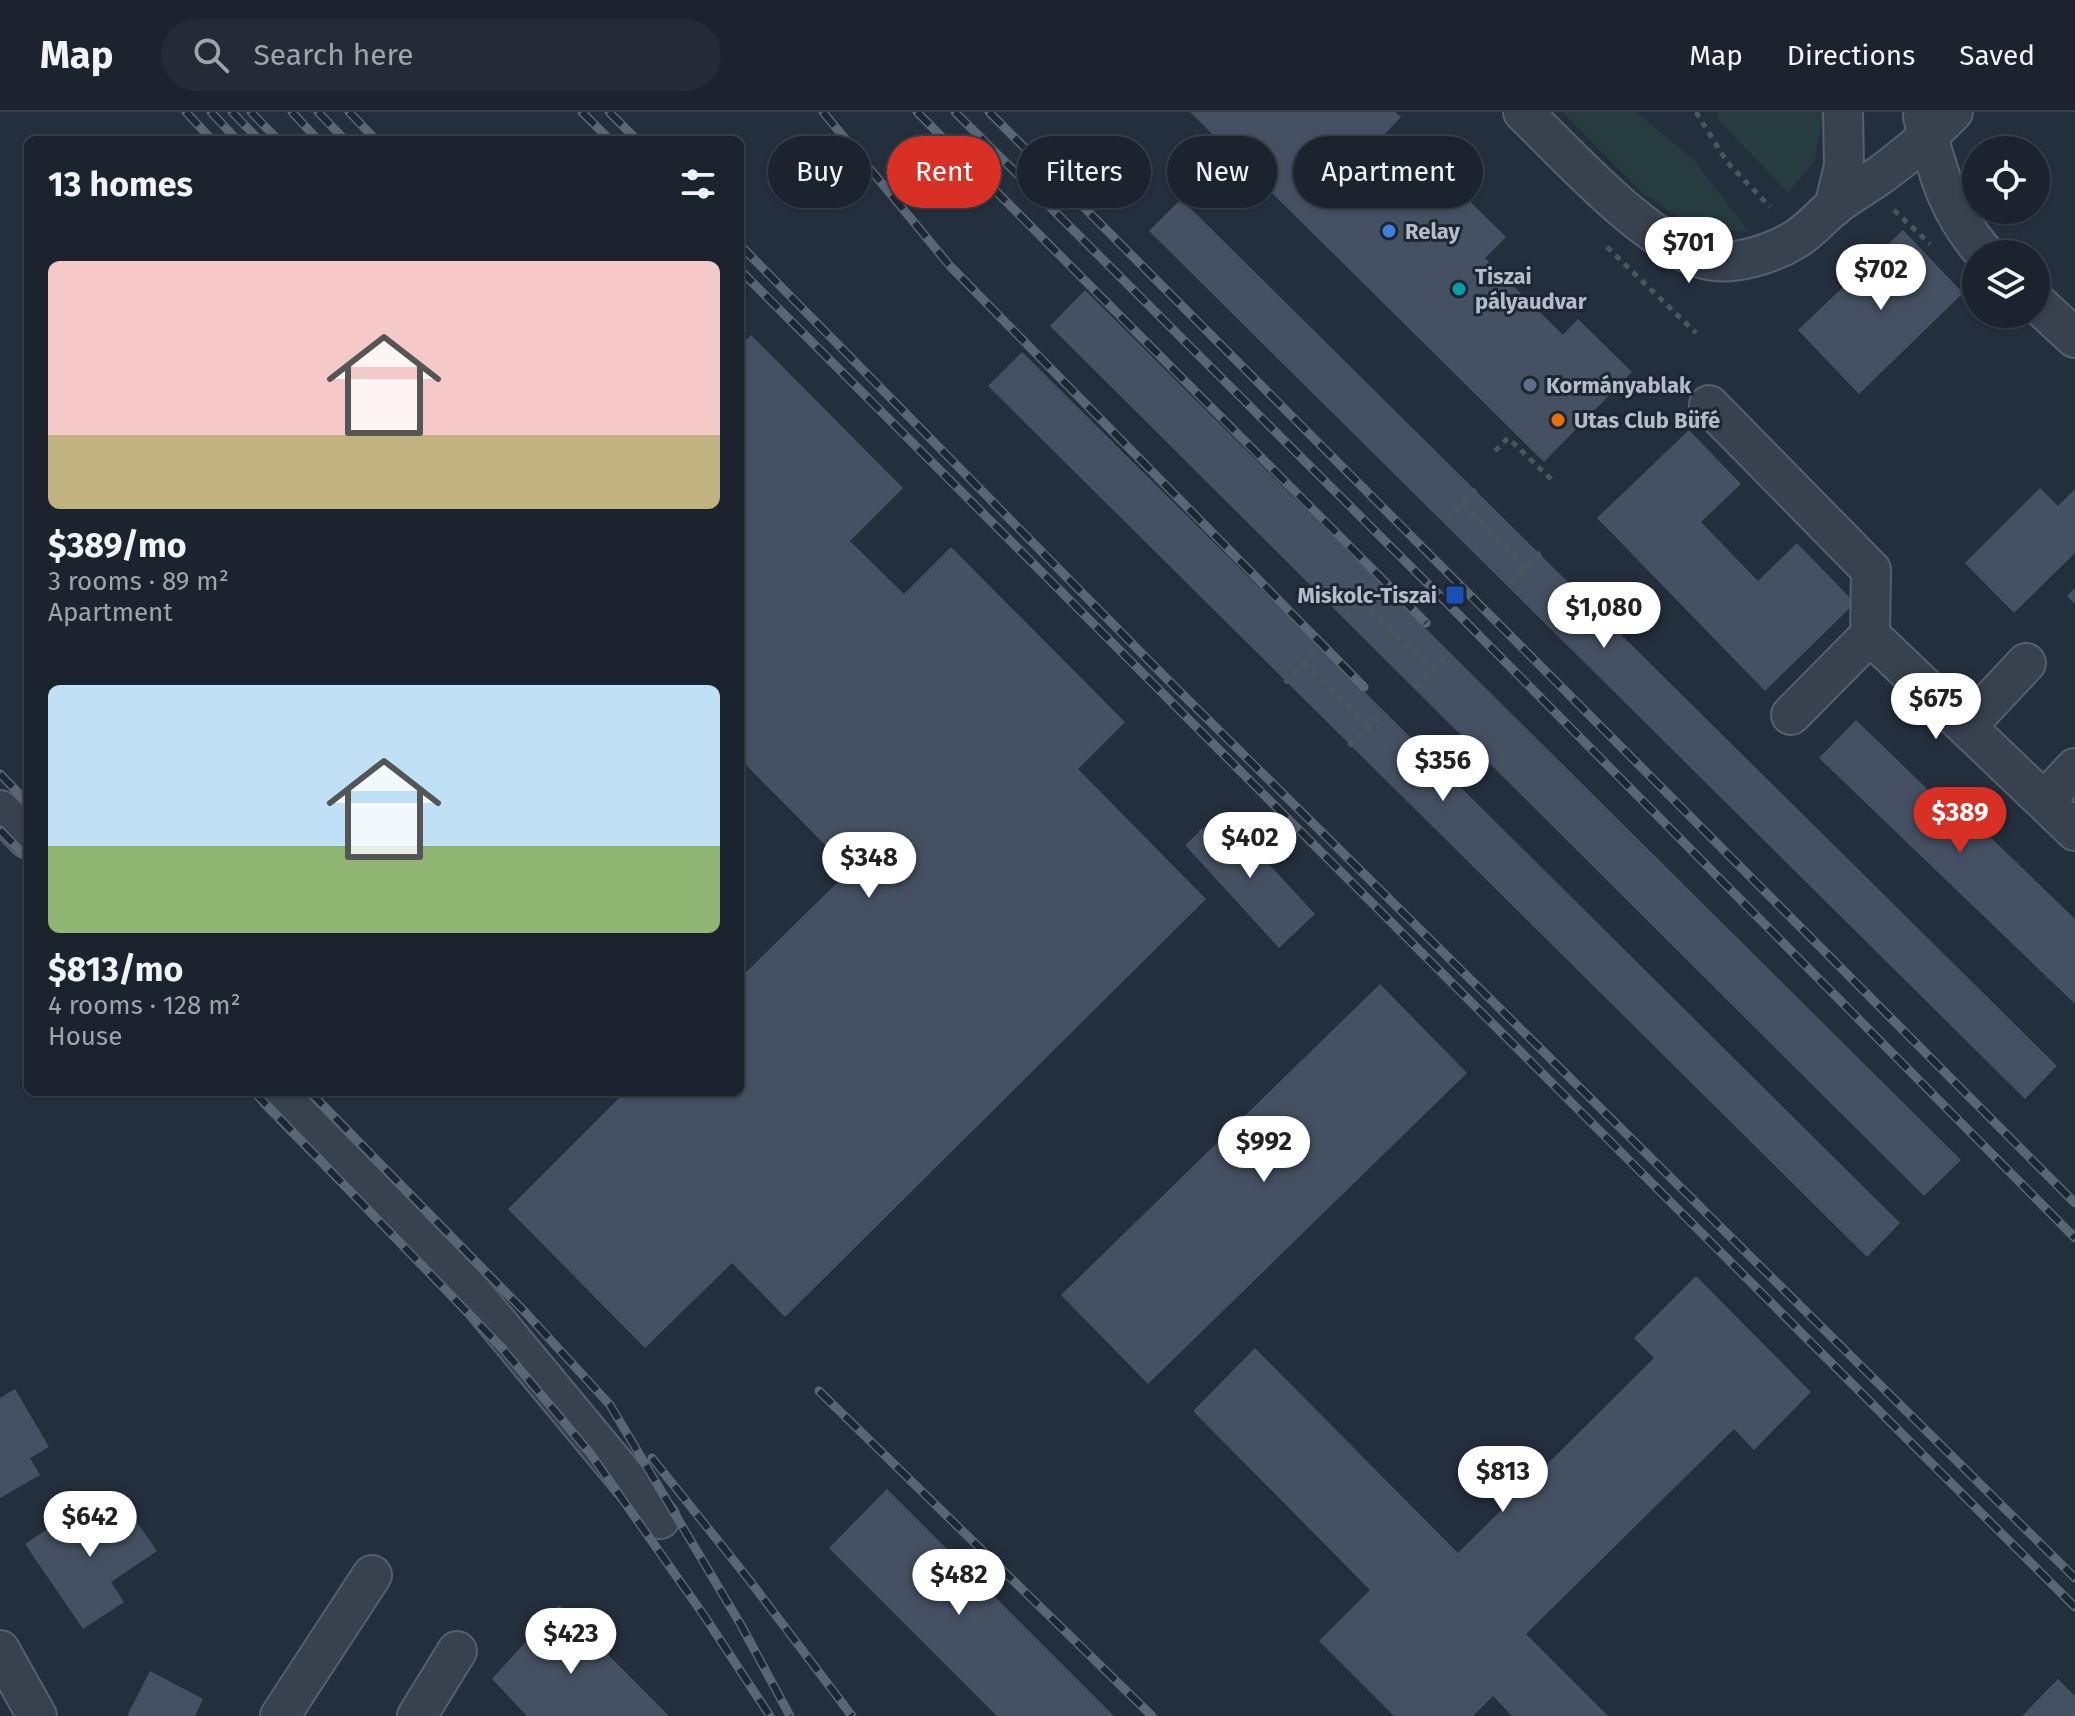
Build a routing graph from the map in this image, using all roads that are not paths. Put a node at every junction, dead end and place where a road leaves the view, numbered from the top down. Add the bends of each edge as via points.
1 (1523, 112) edge
2 (1843, 112) edge
3 (1934, 121) edge
4 (1834, 207) junction
5 (1974, 240) edge
6 (2050, 315) edge
7 (2075, 338) edge
8 (1709, 405) dead end
9 (1870, 635) junction
10 (2026, 663) dead end
11 (1791, 715) dead end
12 (1966, 727) junction
13 (2075, 768) edge
14 (2044, 801) junction
15 (0, 810) edge
16 (2075, 831) edge
17 (24, 835) edge
18 (280, 1096) edge
19 (660, 1519) dead end
20 (372, 1575) dead end
21 (457, 1651) dead end
22 (2, 1659) edge
23 (37, 1716) edge
24 (280, 1716) edge
25 (417, 1716) edge

1 - 4 street via 1650,228 1679,249 1710,260 1765,253 1794,240
2 - 4 street via 1844,166
3 - 4 street
3 - 5 street via 1944,193
6 - 7 street
8 - 9 street via 1871,570
9 - 11 street
9 - 12 street
10 - 12 street
12 - 14 street
13 - 14 street
14 - 16 street
15 - 17 street
18 - 19 street via 472,1292
20 - 24 street
21 - 25 street
22 - 23 street

